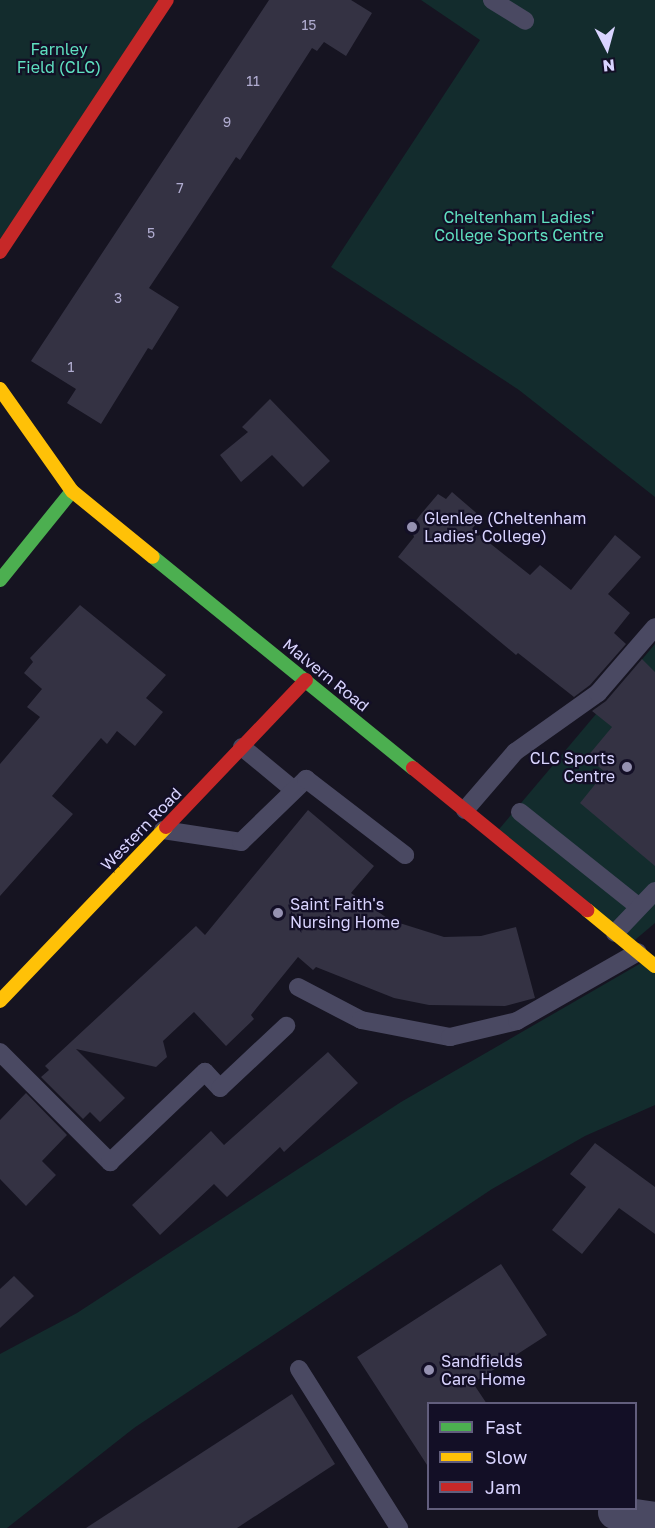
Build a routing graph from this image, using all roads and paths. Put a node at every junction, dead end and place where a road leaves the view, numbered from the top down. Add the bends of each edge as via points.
1 (167, 0) edge
2 (492, 0) edge
3 (525, 21) dead end
4 (0, 252) edge
5 (0, 389) edge
6 (72, 491) junction
7 (0, 580) edge
8 (655, 627) edge
9 (306, 680) junction
10 (242, 747) junction
11 (294, 790) junction
12 (465, 810) junction
13 (163, 830) junction
14 (512, 848) junction
15 (405, 855) dead end
16 (655, 891) edge
17 (639, 908) junction
18 (615, 933) junction
19 (638, 952) junction
20 (655, 966) edge
21 (298, 987) dead end
22 (0, 1001) edge
23 (286, 1026) dead end
24 (0, 1052) edge
25 (299, 1369) dead end
26 (614, 1512) dead end
27 (655, 1518) edge
28 (399, 1528) edge

1 - 4 street
2 - 3 lane
5 - 6 street, Malvern Road
6 - 7 street
6 - 9 street, Malvern Road
8 - 12 lane via 598,693 515,752
9 - 10 street, Western Road
9 - 12 street, Malvern Road
10 - 11 lane
10 - 13 street, Western Road
11 - 13 lane via 241,842
11 - 15 lane via 306,779
12 - 14 street, Malvern Road
13 - 22 street, Western Road
14 - 17 lane via 526,817
14 - 18 street, Malvern Road
16 - 17 lane
17 - 18 lane
18 - 19 street, Malvern Road
19 - 20 street, Malvern Road
19 - 21 lane via 517,1021 450,1037 361,1020
23 - 24 lane via 220,1088 205,1072 110,1162
25 - 28 lane
26 - 27 street

